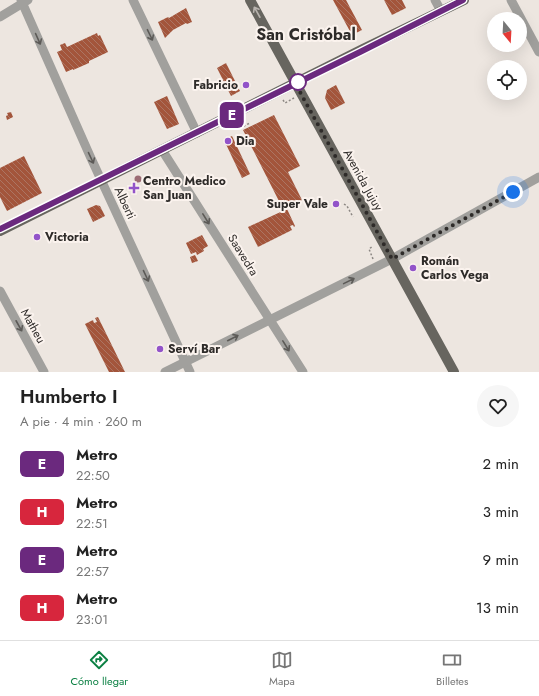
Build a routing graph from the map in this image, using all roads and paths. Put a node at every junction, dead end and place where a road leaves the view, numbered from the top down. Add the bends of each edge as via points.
1 (133, 0) edge
2 (250, 0) edge
3 (435, 0) edge
4 (464, 0) edge
5 (511, 0) edge
6 (23, 1) edge
7 (441, 11) junction
8 (0, 17) edge
9 (539, 52) edge
10 (295, 83) junction
11 (278, 92) junction
12 (301, 94) junction
13 (250, 123) dead end
14 (240, 128) dead end
15 (197, 133) junction
16 (162, 150) junction
17 (539, 177) edge
18 (102, 181) junction
19 (373, 195) dead end
20 (344, 204) dead end
21 (378, 206) dead end
22 (353, 217) dead end
23 (0, 232) edge
24 (392, 259) junction
25 (0, 292) edge
26 (270, 320) junction
27 (185, 362) junction
28 (44, 372) edge
29 (165, 372) edge
30 (190, 372) edge
31 (303, 372) edge
32 (454, 372) edge

1 -> 15 street
10 -> 2 main road, Avenida Jujuy
3 - 7 street
4 - 7 main road
5 - 9 street
6 - 8 street
6 -> 18 street, Alberti
7 - 10 main road
10 - 11 main road
10 - 12 main road, Avenida Jujuy
11 - 12 path via 284,103
11 - 15 main road
12 - 24 main road, Avenida Jujuy
13 - 14 path
15 - 16 main road
16 - 18 main road
16 -> 26 street, Saavedra
17 - 24 street
18 - 23 main road
18 -> 27 street, Alberti
19 - 21 path
20 - 22 path
26 -> 24 street
24 - 32 main road, Avenida Jujuy
25 -> 28 street, Matheu
27 -> 26 street
26 -> 31 street, Saavedra
27 - 29 street
27 - 30 street, Alberti

